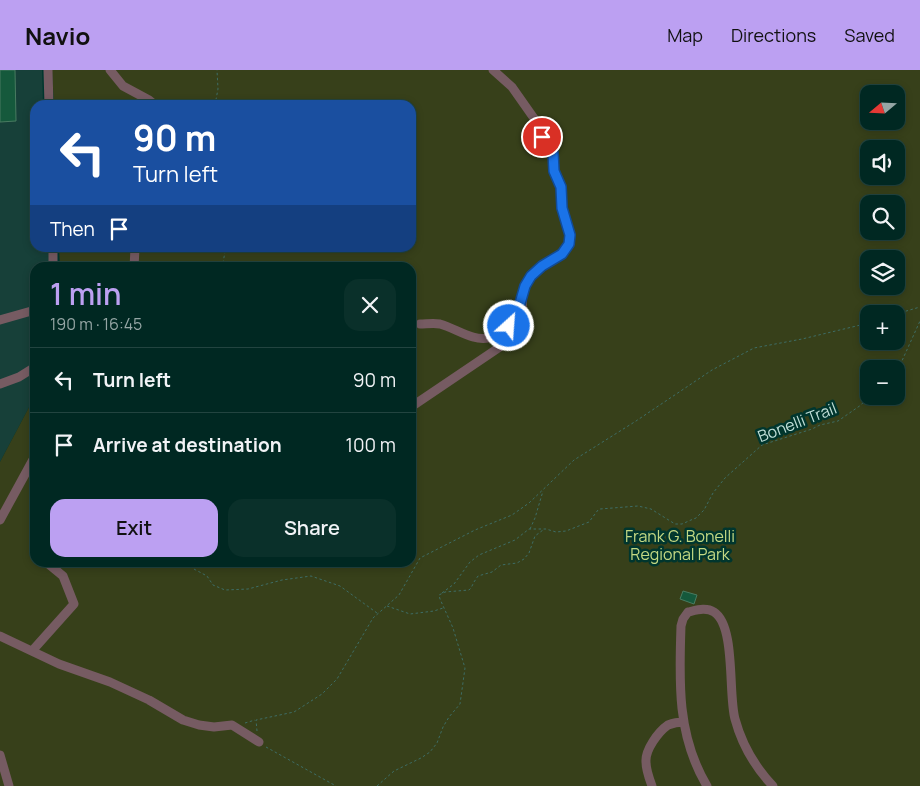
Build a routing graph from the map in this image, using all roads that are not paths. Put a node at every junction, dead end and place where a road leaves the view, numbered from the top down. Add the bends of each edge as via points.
1 (48, 70) edge
2 (110, 70) edge
3 (493, 70) edge
4 (49, 100) edge
5 (149, 100) edge
6 (522, 297) junction
7 (30, 311) edge
8 (0, 320) edge
9 (420, 324) dead end
10 (30, 370) edge
11 (0, 384) edge
12 (416, 404) edge
13 (30, 465) edge
14 (0, 520) edge
15 (52, 567) edge
16 (0, 636) edge
17 (32, 651) junction
18 (684, 722) junction
19 (259, 742) road end
20 (0, 755) edge
21 (9, 786) edge
22 (652, 786) edge
23 (707, 786) edge
24 (773, 786) edge

1 - 4 street
2 - 5 street via 123,86
3 - 6 street via 512,87 549,144 570,235 569,244 562,254 531,276
6 - 9 street via 509,326 492,337 476,338 440,324
6 - 12 street via 522,332
7 - 8 street
10 - 11 street
13 - 14 street
15 - 17 street via 64,576 74,604
16 - 17 street
17 - 19 street via 110,682 183,720 214,727 232,726
18 - 22 street via 670,724 649,750 647,773
18 - 23 street via 697,766
18 - 24 street via 680,687 681,626 688,612 705,609 715,612 726,629 732,704 740,735 753,761
20 - 21 street

